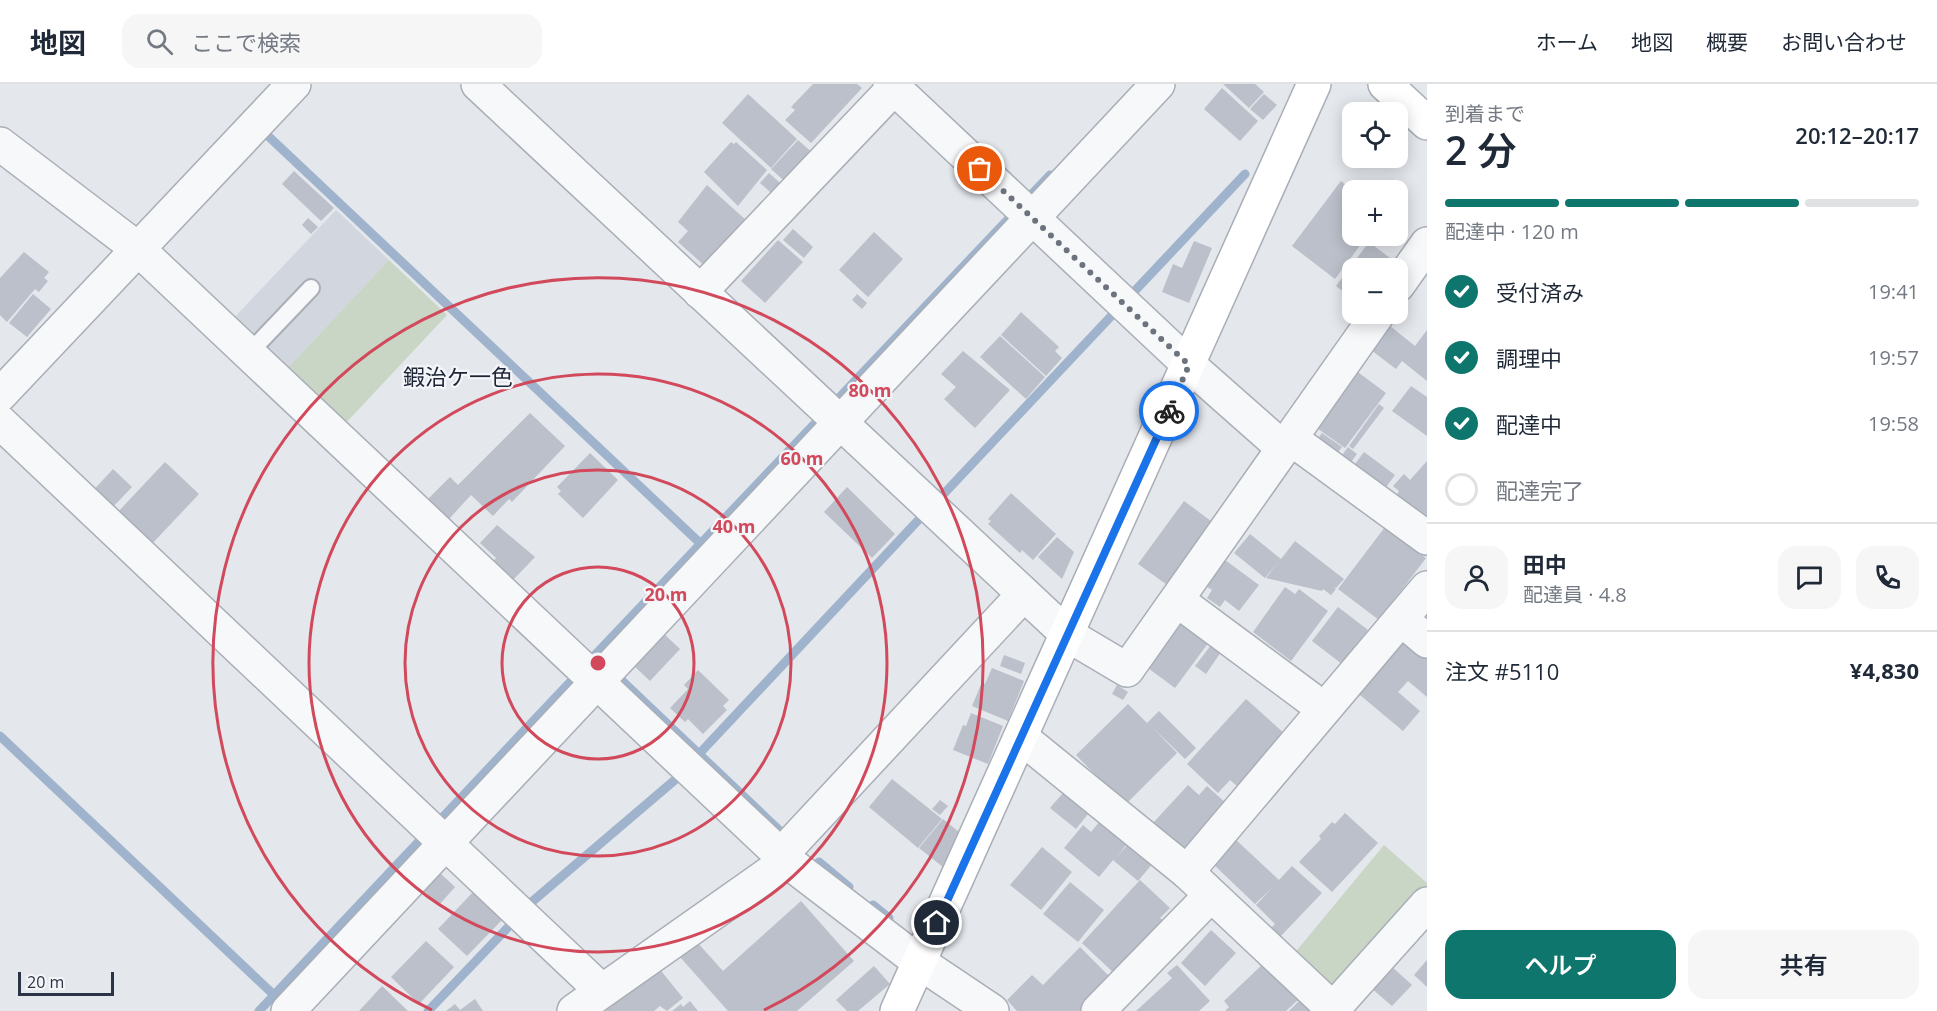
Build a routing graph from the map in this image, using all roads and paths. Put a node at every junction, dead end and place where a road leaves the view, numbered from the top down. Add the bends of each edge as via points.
1 (294, 84) edge
2 (478, 84) edge
3 (1158, 84) edge
4 (1314, 84) edge
5 (1385, 84) edge
6 (892, 86) edge
7 (1427, 123) edge
8 (0, 144) edge
9 (1032, 218) junction
10 (1427, 244) edge
11 (138, 249) junction
12 (1408, 271) edge
13 (311, 288) dead end
14 (700, 292) junction
15 (1371, 324) edge
16 (248, 354) junction
17 (1189, 365) junction
18 (0, 395) edge
19 (0, 422) edge
20 (840, 422) junction
21 (1287, 443) junction
22 (1427, 538) edge
23 (1427, 588) edge
24 (1024, 594) junction
25 (1177, 600) junction
26 (1401, 619) junction
27 (1068, 635) junction
28 (1427, 641) edge
29 (596, 683) junction
30 (1324, 710) junction
31 (1022, 738) junction
32 (445, 843) junction
33 (783, 858) junction
34 (1187, 872) junction
35 (1211, 895) junction
36 (1427, 904) edge
37 (919, 962) junction
38 (602, 991) junction
39 (1334, 1010) edge
40 (288, 1011) edge
41 (574, 1011) edge
42 (897, 1011) edge
43 (992, 1011) edge
44 (1098, 1011) edge

1 - 11 street
2 - 14 street
3 - 9 street
4 - 17 main road
5 - 7 main road
6 - 9 street
6 - 14 street
8 - 11 street
9 - 17 street
9 - 20 street
10 - 12 street
11 - 16 street
11 - 18 street
13 - 16 lane
14 - 20 street
15 - 21 street
16 - 29 street
17 - 21 street
17 - 27 main road
19 - 32 street
20 - 24 street
20 - 29 street
21 - 22 street
21 - 25 street
23 - 26 street
24 - 27 street
24 - 33 street
25 - 27 street via 1128,670
25 - 30 street
26 - 28 street
26 - 30 street
27 - 31 main road
29 - 32 street
29 - 33 street
30 - 34 street
31 - 34 street
31 - 37 main road
32 - 38 street
32 - 40 street
33 - 37 street
33 - 38 street
34 - 35 street
35 - 39 street
35 - 44 street
36 - 39 street
37 - 42 main road
37 - 43 street
38 - 41 street

